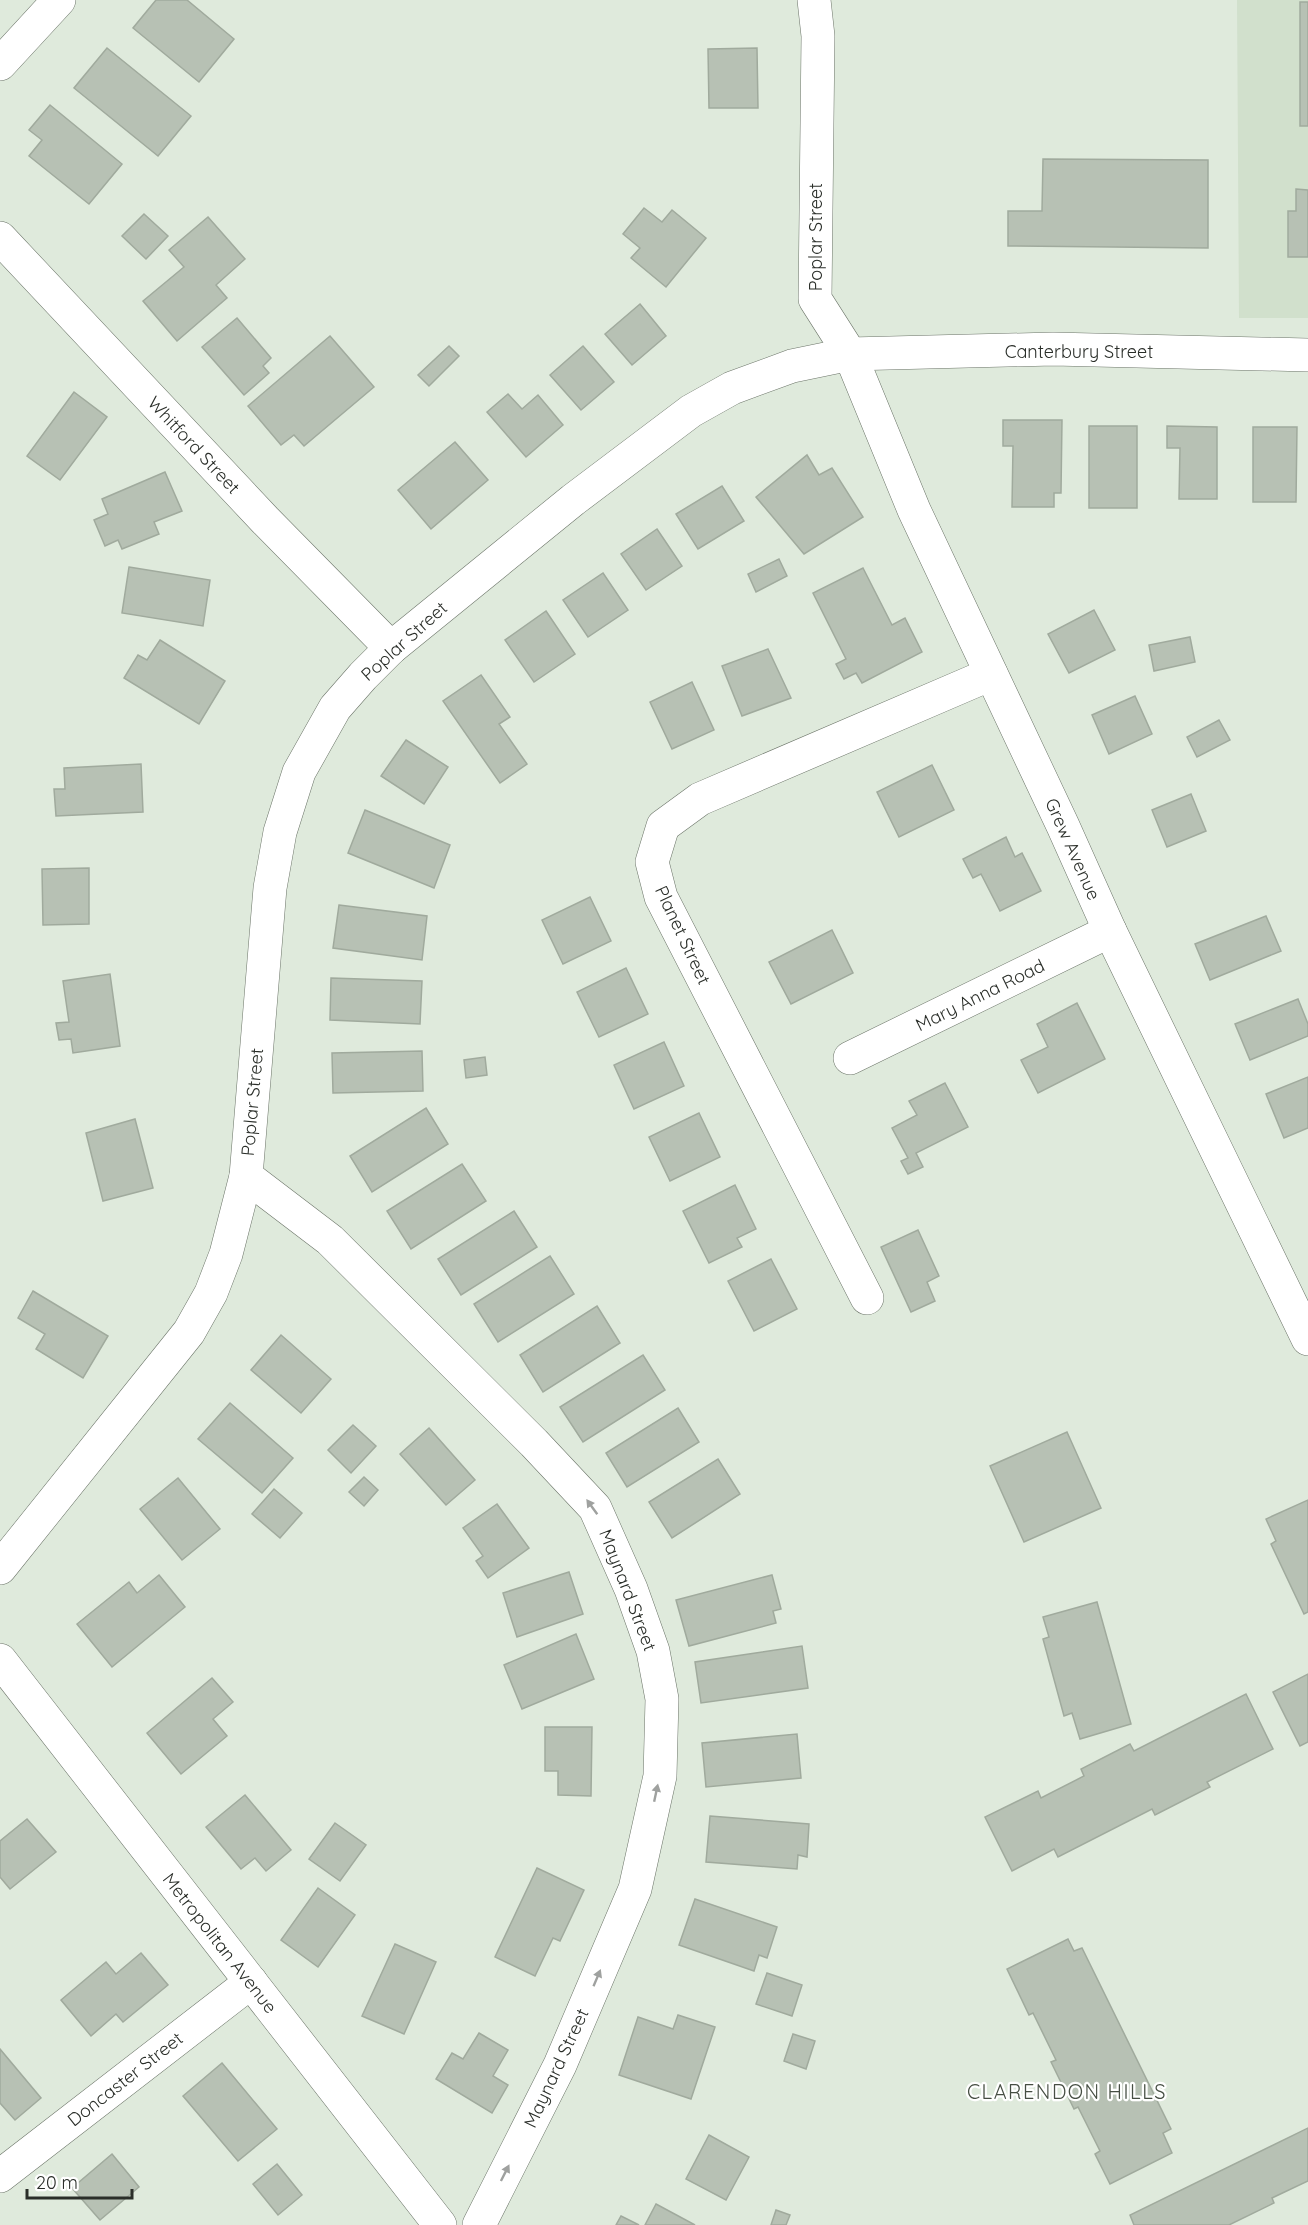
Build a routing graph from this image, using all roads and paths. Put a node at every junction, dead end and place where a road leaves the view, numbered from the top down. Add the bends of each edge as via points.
1 (59, 0) edge
2 (814, 0) edge
3 (0, 64) edge
4 (0, 238) edge
5 (850, 354) junction
6 (1308, 355) edge
7 (391, 648) junction
8 (992, 674) junction
9 (1110, 931) junction
10 (850, 1059) dead end
11 (246, 1176) junction
12 (867, 1298) dead end
13 (1308, 1339) edge
14 (0, 1568) edge
15 (0, 1660) edge
16 (251, 1982) junction
17 (0, 2176) edge
18 (440, 2225) edge
19 (479, 2225) edge

1 - 3 street
2 - 5 street, Poplar Street via 818,36 815,299
4 - 7 street, Whitford Street
5 - 6 street, Canterbury Street via 1053,349
5 - 7 street, Poplar Street via 792,366 732,388 691,411 573,500
5 - 8 street, Grew Avenue via 914,510
7 - 11 street, Poplar Street via 335,708 299,772 280,832 270,888
8 - 9 street, Grew Avenue
8 - 12 street, Planet Street via 700,799 663,826 652,862 661,897
9 - 10 street, Mary Anna Road
9 - 13 street, Grew Avenue
11 - 14 street, Poplar Street via 226,1254 211,1293 189,1332
19 -> 11 street, Maynard Street via 560,2065 635,1889 660,1776 662,1699 653,1651 631,1588 595,1508 330,1240
15 - 16 street, Metropolitan Avenue
16 - 17 street, Doncaster Street
16 - 18 street, Metropolitan Avenue

